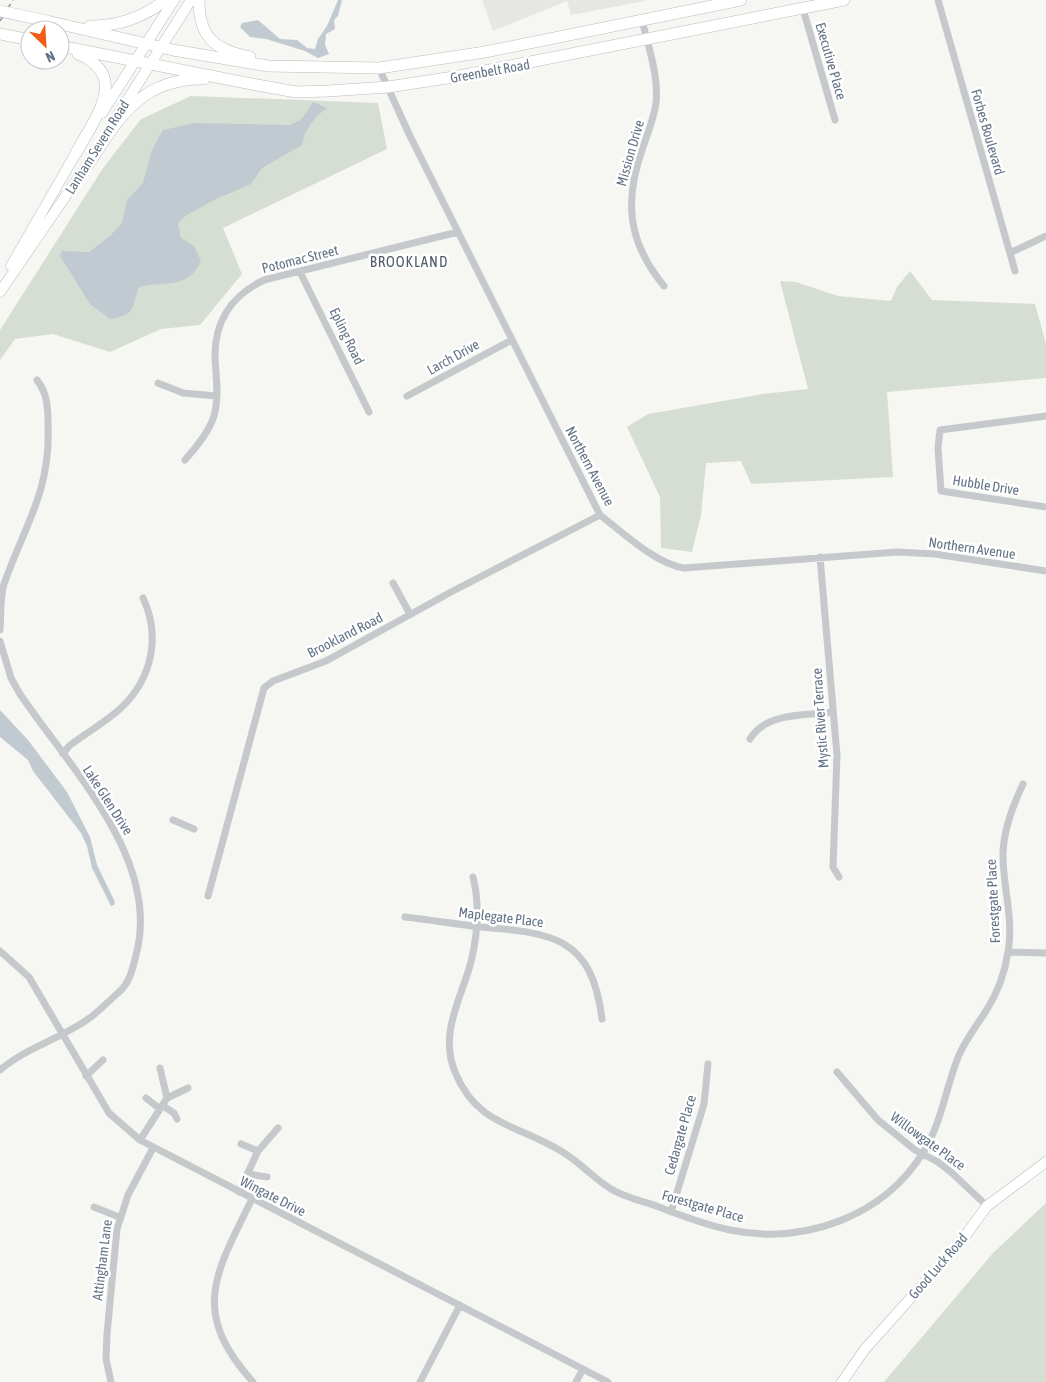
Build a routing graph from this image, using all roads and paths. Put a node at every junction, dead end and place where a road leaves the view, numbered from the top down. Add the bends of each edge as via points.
1 (165, 0) edge
2 (174, 0) edge
3 (191, 0) edge
4 (199, 0) edge
5 (741, 0) edge
6 (844, 0) edge
7 (938, 0) edge
8 (804, 4) edge
9 (0, 11) edge
10 (42, 20) edge
11 (642, 20) junction
12 (70, 24) edge
13 (70, 26) edge
14 (0, 34) edge
15 (20, 38) edge
16 (646, 40) junction
17 (146, 44) junction
18 (161, 48) junction
19 (70, 49) edge
20 (70, 51) edge
21 (135, 60) junction
22 (150, 64) junction
23 (306, 68) junction
24 (379, 68) junction
25 (257, 86) junction
26 (388, 87) junction
27 (835, 120) dead end
28 (76, 153) junction
29 (88, 164) junction
30 (458, 232) junction
31 (1046, 236) edge
32 (1010, 253) junction
33 (1015, 271) dead end
34 (300, 272) junction
35 (0, 286) edge
36 (664, 286) dead end
37 (0, 292) edge
38 (512, 340) junction
39 (37, 380) dead end
40 (158, 383) dead end
41 (216, 396) junction
42 (408, 396) dead end
43 (370, 412) dead end
44 (1046, 416) edge
45 (185, 460) dead end
46 (1046, 507) edge
47 (600, 515) junction
48 (820, 557) junction
49 (1046, 571) edge
50 (393, 583) dead end
51 (143, 598) dead end
52 (410, 614) junction
53 (0, 630) edge
54 (0, 641) edge
55 (833, 712) junction
56 (750, 739) dead end
57 (63, 754) junction
58 (1023, 784) dead end
59 (173, 820) dead end
60 (194, 829) dead end
61 (473, 877) dead end
62 (839, 877) dead end
63 (208, 896) dead end
64 (405, 917) dead end
65 (477, 926) junction
66 (0, 951) edge
67 (1008, 952) junction
68 (1046, 953) edge
69 (602, 1019) dead end
70 (62, 1034) junction
71 (104, 1060) dead end
72 (708, 1064) dead end
73 (160, 1068) dead end
74 (0, 1070) edge
75 (837, 1072) dead end
76 (86, 1076) junction
77 (188, 1088) dead end
78 (146, 1098) dead end
79 (167, 1098) junction
80 (162, 1107) junction
81 (177, 1119) dead end
82 (278, 1128) dead end
83 (140, 1140) junction
84 (241, 1144) dead end
85 (153, 1148) junction
86 (258, 1151) junction
87 (923, 1154) junction
88 (1046, 1162) edge
89 (247, 1174) junction
90 (267, 1177) dead end
91 (239, 1192) junction
92 (252, 1199) junction
93 (987, 1206) junction
94 (94, 1207) dead end
95 (671, 1212) junction
96 (120, 1217) junction
97 (460, 1305) junction
98 (583, 1369) junction
99 (111, 1382) edge
100 (252, 1382) edge
101 (420, 1382) edge
102 (576, 1382) edge
103 (608, 1382) edge
104 (842, 1382) edge

1 - 12 main road via 138,17 111,25
2 - 17 main road, Lanham Severn Road
3 - 18 main road, Lanham Severn Road
4 - 23 main road via 205,33 222,50
5 - 11 main road, Greenbelt Road
6 - 8 main road, Greenbelt Road
7 - 32 street, Forbes Boulevard
8 - 16 main road, Greenbelt Road
8 - 27 street, Executive Place
9 - 10 main road, bridge
11 - 16 street, Mission Drive
11 - 24 main road, Greenbelt Road via 476,54
13 - 17 main road, Greenbelt Road
14 - 15 main road
16 - 26 main road, Greenbelt Road via 508,68
16 - 36 street, Mission Drive via 655,79 656,102 632,182 630,204 639,245 650,268
17 - 18 main road, Greenbelt Road
17 - 21 main road, Lanham Severn Road
18 - 22 main road, Lanham Severn Road
18 - 23 main road, Greenbelt Road via 268,66
19 - 21 main road, Greenbelt Road
20 - 28 main road via 96,64 107,83 104,99
21 - 22 main road, Greenbelt Road
21 - 28 main road, Lanham Severn Road
22 - 25 main road, Greenbelt Road
22 - 29 main road, Lanham Severn Road
23 - 24 main road, Greenbelt Road
24 - 26 street, Northern Avenue
25 - 26 main road, Greenbelt Road via 296,92
25 - 29 main road via 197,79 160,86 142,96 126,111
26 - 30 street, Northern Avenue
28 - 35 main road, Lanham Severn Road
29 - 37 main road, Lanham Severn Road
30 - 34 street, Potomac Street
30 - 38 street, Northern Avenue
31 - 32 street
32 - 33 street, Forbes Boulevard
34 - 41 street, Potomac Street via 264,280 234,299 224,316 215,347
34 - 43 street, Epling Road
38 - 42 street, Larch Drive
38 - 47 street, Northern Avenue
39 - 53 street via 48,405 50,442 46,474 35,512 3,586
40 - 41 street via 183,392
41 - 45 street, Potomac Street via 215,413
44 - 46 street, Hubble Drive via 940,430 938,448 941,490
47 - 48 street, Northern Avenue via 665,563 675,566
47 - 52 street, Brookland Road
48 - 49 street, Northern Avenue via 935,554
48 - 55 street, Mystic River Terrace
50 - 52 street
51 - 57 street via 151,618 153,637 144,677 122,707 69,746
52 - 63 street, Brookland Road via 326,661 273,681 264,688
54 - 57 street, Lake Glen Drive via 16,686
55 - 56 street via 773,720 756,729
55 - 62 street, Mystic River Terrace via 837,755 833,867
57 - 70 street, Lake Glen Drive via 124,846 137,888 139,914 138,949 129,979 90,1017
58 - 67 street, Forestgate Place via 1012,812 1003,851 1010,924
59 - 60 street
61 - 65 street, Forestgate Place via 478,905
64 - 65 street, Maplegate Place
65 - 69 street, Maplegate Place via 549,935 570,947 594,978
65 - 95 street, Forestgate Place via 448,1042 451,1059 466,1094 485,1114 561,1150 613,1190
66 - 70 street, Wingate Drive via 29,977
67 - 68 street
67 - 87 street, Forestgate Place via 994,998 959,1054 938,1122
70 - 74 street, Lake Glen Drive via 20,1054
70 - 76 street, Wingate Drive
71 - 76 street
72 - 95 street, Cedargate Place via 704,1104
73 - 79 street
75 - 87 street, Willowgate Place via 878,1120
76 - 83 street, Wingate Drive via 108,1113
77 - 79 street
78 - 80 street
79 - 80 street
80 - 81 street via 174,1112
80 - 83 street
82 - 86 street
83 - 85 street, Wingate Drive
84 - 86 street
85 - 91 street, Wingate Drive
85 - 96 street, Attingham Lane
86 - 89 street
87 - 93 street, Willowgate Place via 952,1173
87 - 95 street, Forestgate Place via 906,1176 869,1207 826,1227 776,1234 746,1232
88 - 93 main road, Good Luck Road
89 - 90 street
89 - 91 street
91 - 92 street, Wingate Drive
92 - 97 street, Wingate Drive
92 - 100 street via 222,1257 214,1289 215,1314 222,1336 239,1367
93 - 104 main road, Good Luck Road via 960,1243 865,1349
94 - 96 street
96 - 99 street, Attingham Lane via 114,1246 107,1334 106,1359
97 - 98 street, Wingate Drive
97 - 101 street
98 - 102 street
98 - 103 street, Wingate Drive

